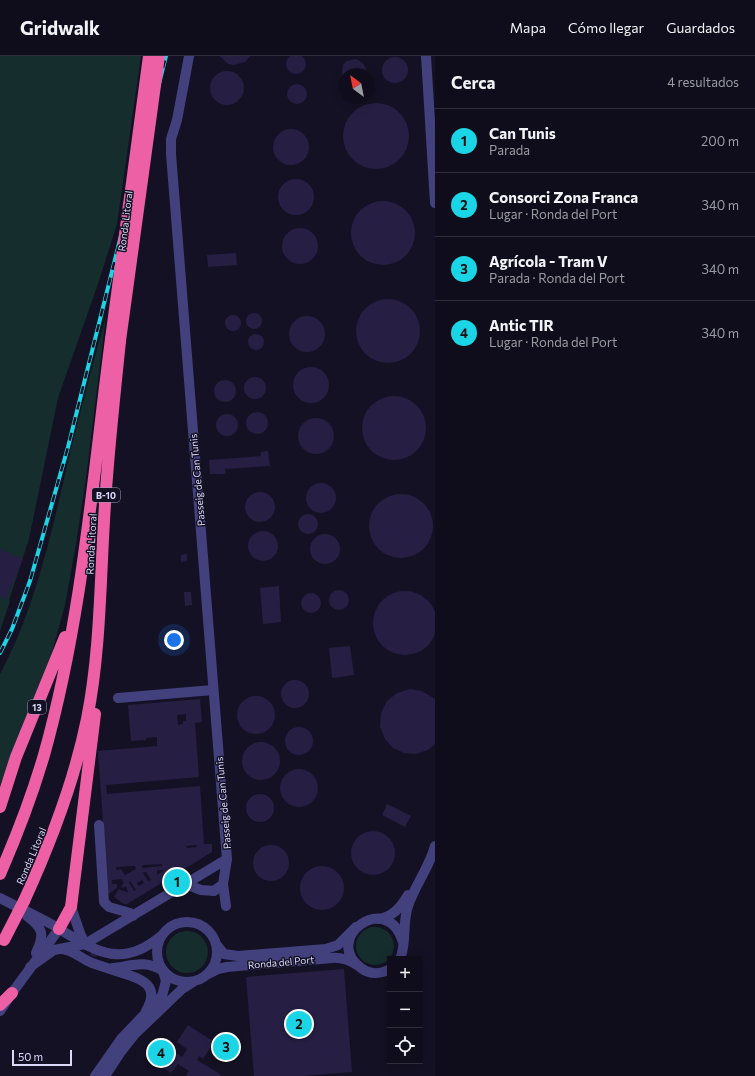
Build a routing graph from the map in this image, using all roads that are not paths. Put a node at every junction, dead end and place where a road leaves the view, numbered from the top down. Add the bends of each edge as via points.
1 (149, 56) edge
2 (159, 56) edge
3 (189, 56) edge
4 (426, 56) edge
5 (435, 203) edge
6 (115, 340) junction
7 (76, 608) junction
8 (98, 649) junction
9 (213, 690) junction
10 (118, 698) dead end
11 (0, 807) edge
12 (99, 825) dead end
13 (435, 846) edge
14 (426, 857) dead end
15 (227, 859) junction
16 (0, 874) edge
17 (185, 884) junction
18 (223, 884) junction
19 (3, 899) edge
20 (71, 906) junction
21 (226, 906) dead end
22 (132, 916) junction
23 (376, 919) junction
24 (356, 927) junction
25 (59, 929) junction
26 (167, 930) junction
27 (403, 942) junction
28 (2, 944) edge
29 (85, 944) junction
30 (216, 944) junction
31 (60, 949) junction
32 (401, 956) edge
33 (357, 965) junction
34 (30, 967) junction
35 (106, 968) junction
36 (163, 970) junction
37 (387, 970) edge
38 (205, 976) junction
39 (195, 981) junction
40 (12, 992) junction
41 (0, 1005) edge
42 (0, 1011) edge
43 (144, 1014) junction
44 (95, 1076) edge
45 (105, 1076) edge

1 - 6 highway, Ronda Litoral / B-10, bridge
2 - 6 highway, Ronda Litoral / B-10, bridge
3 - 9 street, Passeig de Can Tunis via 171,139 171,154
4 - 5 street
6 - 7 highway, Ronda Litoral / B-10
6 - 8 highway, Ronda Litoral / B-10
7 - 11 highway, 13 via 16,757
7 - 16 highway, Ronda Litoral / B-10 via 43,755 21,823
8 - 20 highway via 92,739
8 - 28 highway, Ronda Litoral / B-10, bridge via 87,719 75,770 56,829
9 - 10 street
9 - 15 street, Passeig de Can Tunis
12 - 22 street via 104,902 109,907 130,913
13 - 27 street via 408,907
14 - 23 street via 400,907 391,915
15 - 17 street
15 - 18 street, Passeig de Can Tunis
17 - 18 street via 201,890 214,891
17 - 22 street
18 - 21 street, Passeig de Can Tunis
19 - 25 street
19 - 34 street via 36,923 41,932 41,943
20 - 25 highway
20 - 29 street
22 - 29 street
23 - 24 street via 363,922
23 - 27 street via 396,927
24 - 30 street, Ronda del Port via 338,945 326,949 227,956
24 - 33 street via 349,946
25 - 29 street
25 - 34 street
26 - 29 street via 134,953 104,953
26 - 30 street via 181,922 192,922 206,929
26 - 36 street via 159,941 157,951
27 - 32 street
29 - 31 street
30 - 38 street via 215,963
31 - 34 street via 50,952
31 - 35 street via 73,952
33 - 37 street, Ronda del Port via 372,973
33 - 38 street, Ronda del Port via 344,959 332,958 227,967
34 - 40 street
35 - 36 street via 146,963
35 - 43 street via 135,976 146,983 151,1000
36 - 39 street via 175,980
36 - 43 street via 166,981 164,992
38 - 39 street
39 - 45 street via 182,989 136,1034
40 - 41 highway
40 - 42 street
43 - 44 street via 121,1039

